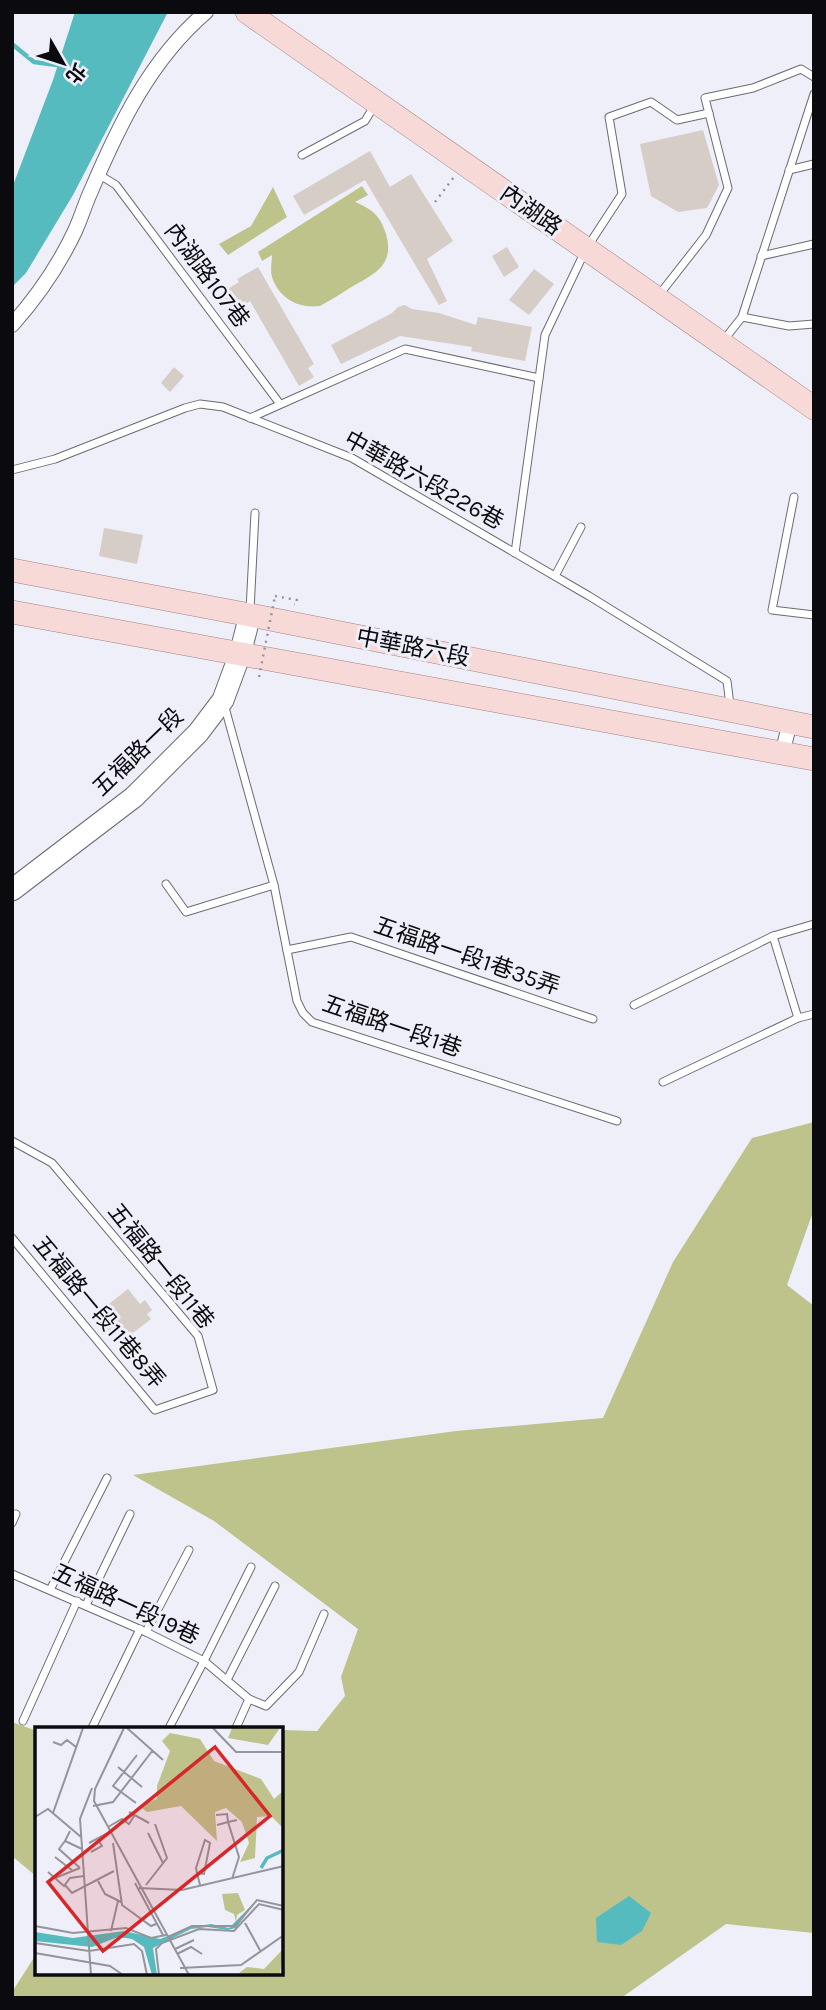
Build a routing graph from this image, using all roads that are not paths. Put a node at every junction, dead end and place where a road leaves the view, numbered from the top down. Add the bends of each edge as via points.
1 (206, 12) edge
2 (247, 12) edge
3 (814, 77) edge
4 (814, 94) edge
5 (377, 102) junction
6 (709, 113) junction
7 (302, 155) dead end
8 (814, 164) edge
9 (789, 170) junction
10 (98, 174) junction
11 (814, 243) edge
12 (586, 249) junction
13 (761, 256) junction
14 (657, 298) junction
15 (742, 317) junction
16 (814, 324) edge
17 (12, 325) edge
18 (721, 343) junction
19 (539, 378) junction
20 (280, 404) junction
21 (814, 408) edge
22 (250, 418) junction
23 (12, 470) edge
24 (794, 497) dead end
25 (255, 513) dead end
26 (581, 527) dead end
27 (515, 553) junction
28 (12, 570) edge
29 (555, 576) junction
30 (12, 612) edge
31 (250, 615) junction
32 (814, 615) edge
33 (240, 654) junction
34 (223, 700) junction
35 (730, 711) junction
36 (790, 722) junction
37 (814, 727) edge
38 (782, 754) junction
39 (814, 759) edge
40 (166, 884) dead end
41 (274, 885) junction
42 (12, 890) edge
43 (814, 924) edge
44 (773, 936) junction
45 (287, 950) junction
46 (634, 1005) dead end
47 (814, 1014) edge
48 (797, 1018) junction
49 (593, 1019) dead end
50 (663, 1083) dead end
51 (617, 1122) dead end
52 (12, 1141) edge
53 (12, 1238) edge
54 (155, 1410) joint
55 (107, 1478) dead end
56 (16, 1514) dead end
57 (130, 1514) dead end
58 (12, 1523) edge
59 (188, 1550) dead end
60 (251, 1567) dead end
61 (13, 1576) edge
62 (275, 1586) dead end
63 (50, 1590) junction
64 (77, 1601) junction
65 (86, 1605) junction
66 (324, 1614) dead end
67 (143, 1631) junction
68 (204, 1661) junction
69 (227, 1680) junction
70 (249, 1699) junction
71 (23, 1721) dead end
72 (93, 1727) edge
73 (170, 1727) edge
74 (236, 1727) edge

1 - 10 street via 153,69 119,126
2 - 5 main road, 內湖路
3 - 6 lane via 801,69 753,88 705,98
4 - 9 lane
5 - 7 lane via 365,121
5 - 12 main road, 內湖路
6 - 12 lane via 677,120 651,102 609,117 622,194
6 - 14 lane via 728,188 706,235
8 - 9 lane
9 - 13 lane
10 - 17 street via 58,263
10 - 20 lane, 內湖路107巷 via 116,185
11 - 13 lane
12 - 14 main road, 內湖路
12 - 19 lane via 545,335
13 - 15 lane
14 - 18 main road, 內湖路
15 - 16 lane via 789,326
15 - 18 lane
18 - 21 main road, 內湖路
19 - 20 lane via 405,349
19 - 27 lane
20 - 22 lane
22 - 23 lane, 中華路六段226巷 via 200,404
22 - 27 lane, 中華路六段226巷 via 352,458
24 - 32 lane via 772,610
25 - 31 lane
26 - 29 lane
27 - 29 lane, 中華路六段226巷
28 - 31 main road, 中華路六段
29 - 35 lane, 中華路六段226巷 via 727,681
30 - 33 main road, 中華路六段
31 - 33 main road, 五福路一段
31 - 35 main road, 中華路六段
33 - 34 main road, 五福路一段
33 - 38 main road, 中華路六段
34 - 41 lane, 五福路一段1巷
34 - 42 main road, 五福路一段 via 198,733 134,797
35 - 36 main road, 中華路六段
36 - 37 main road, 中華路六段
36 - 38 street
38 - 39 main road, 中華路六段
40 - 41 lane via 186,912
41 - 45 lane, 五福路一段1巷
43 - 44 lane
44 - 46 lane
44 - 48 lane
45 - 49 lane, 五福路一段1巷35弄 via 351,937
45 - 51 lane, 五福路一段1巷 via 298,1001 312,1022
47 - 48 lane
48 - 50 lane
52 - 54 lane, 五福路一段11巷 via 52,1163 198,1336 213,1390
53 - 54 lane, 五福路一段11巷8弄
55 - 63 lane
56 - 58 lane
57 - 65 lane
59 - 67 lane
60 - 68 lane, 五福路一段19巷
61 - 63 lane, 五福路一段19巷
62 - 69 lane
63 - 64 lane, 五福路一段19巷
64 - 65 lane, 五福路一段19巷
64 - 71 lane
65 - 67 lane, 五福路一段19巷
66 - 70 lane via 299,1672 266,1706
67 - 68 lane, 五福路一段19巷
67 - 72 lane
68 - 69 lane
68 - 73 lane
69 - 70 lane
70 - 74 lane

